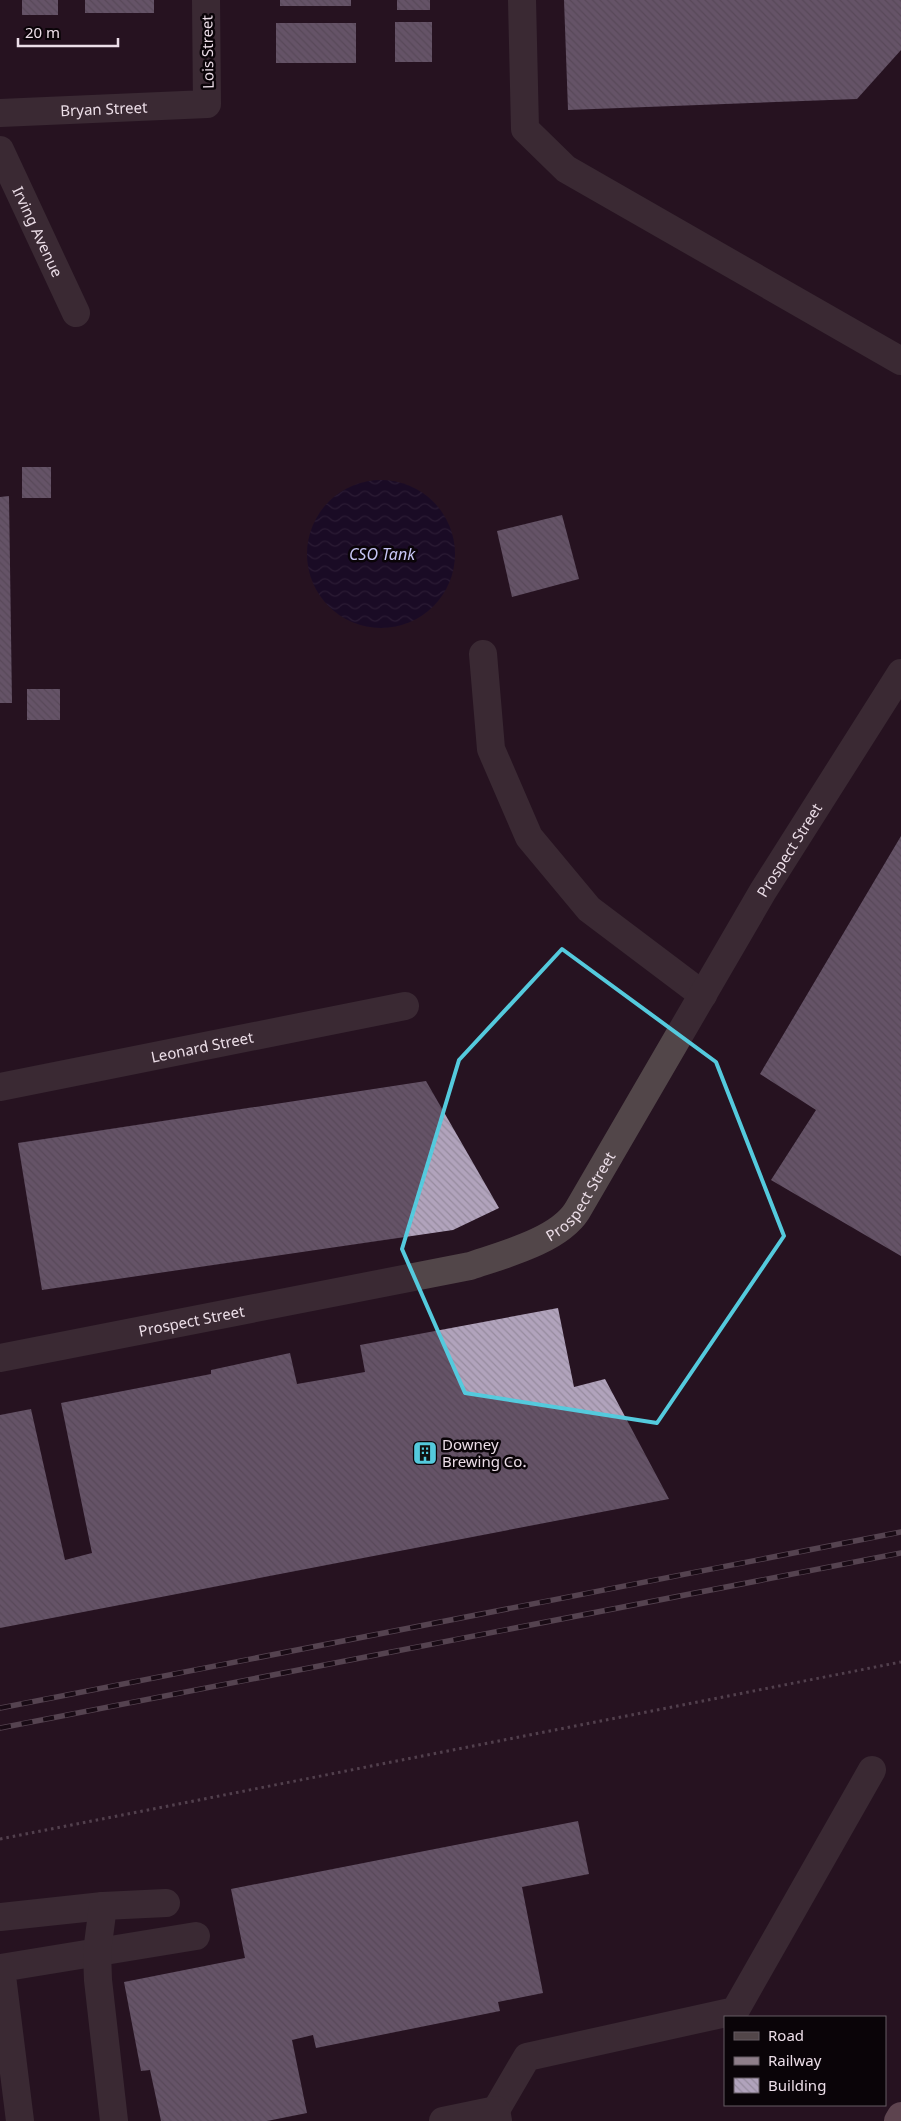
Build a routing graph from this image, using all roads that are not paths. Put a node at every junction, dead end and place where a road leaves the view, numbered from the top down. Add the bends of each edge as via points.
1 (206, 0) edge
2 (522, 0) edge
3 (207, 104) joint
4 (0, 112) edge
5 (0, 150) edge
6 (76, 313) dead end
7 (901, 361) edge
8 (483, 654) dead end
9 (901, 673) edge
10 (703, 995) junction
11 (405, 1006) dead end
12 (0, 1087) edge
13 (0, 1358) edge
14 (872, 1770) dead end
15 (166, 1902) dead end
16 (103, 1906) junction
17 (0, 1917) edge
18 (196, 1936) dead end
19 (97, 1952) junction
20 (1, 1965) edge
21 (497, 2116) edge
22 (901, 2116) edge
23 (20, 2121) edge
24 (114, 2121) edge
25 (443, 2121) edge
26 (898, 2121) edge

1 - 3 street, Lois Street
2 - 7 street via 525,129 566,169
3 - 4 street, Bryan Street
5 - 6 street, Irving Avenue
8 - 10 street via 490,749 529,837 589,909
9 - 10 street, Prospect Street via 763,891
10 - 13 street, Prospect Street via 575,1215 533,1244 470,1266
11 - 12 street, Leonard Street
14 - 21 street via 735,2011 527,2057
15 - 16 street
16 - 17 street
16 - 19 street
18 - 19 street
19 - 20 street
19 - 24 street
20 - 23 street
21 - 25 street
22 - 26 highway

